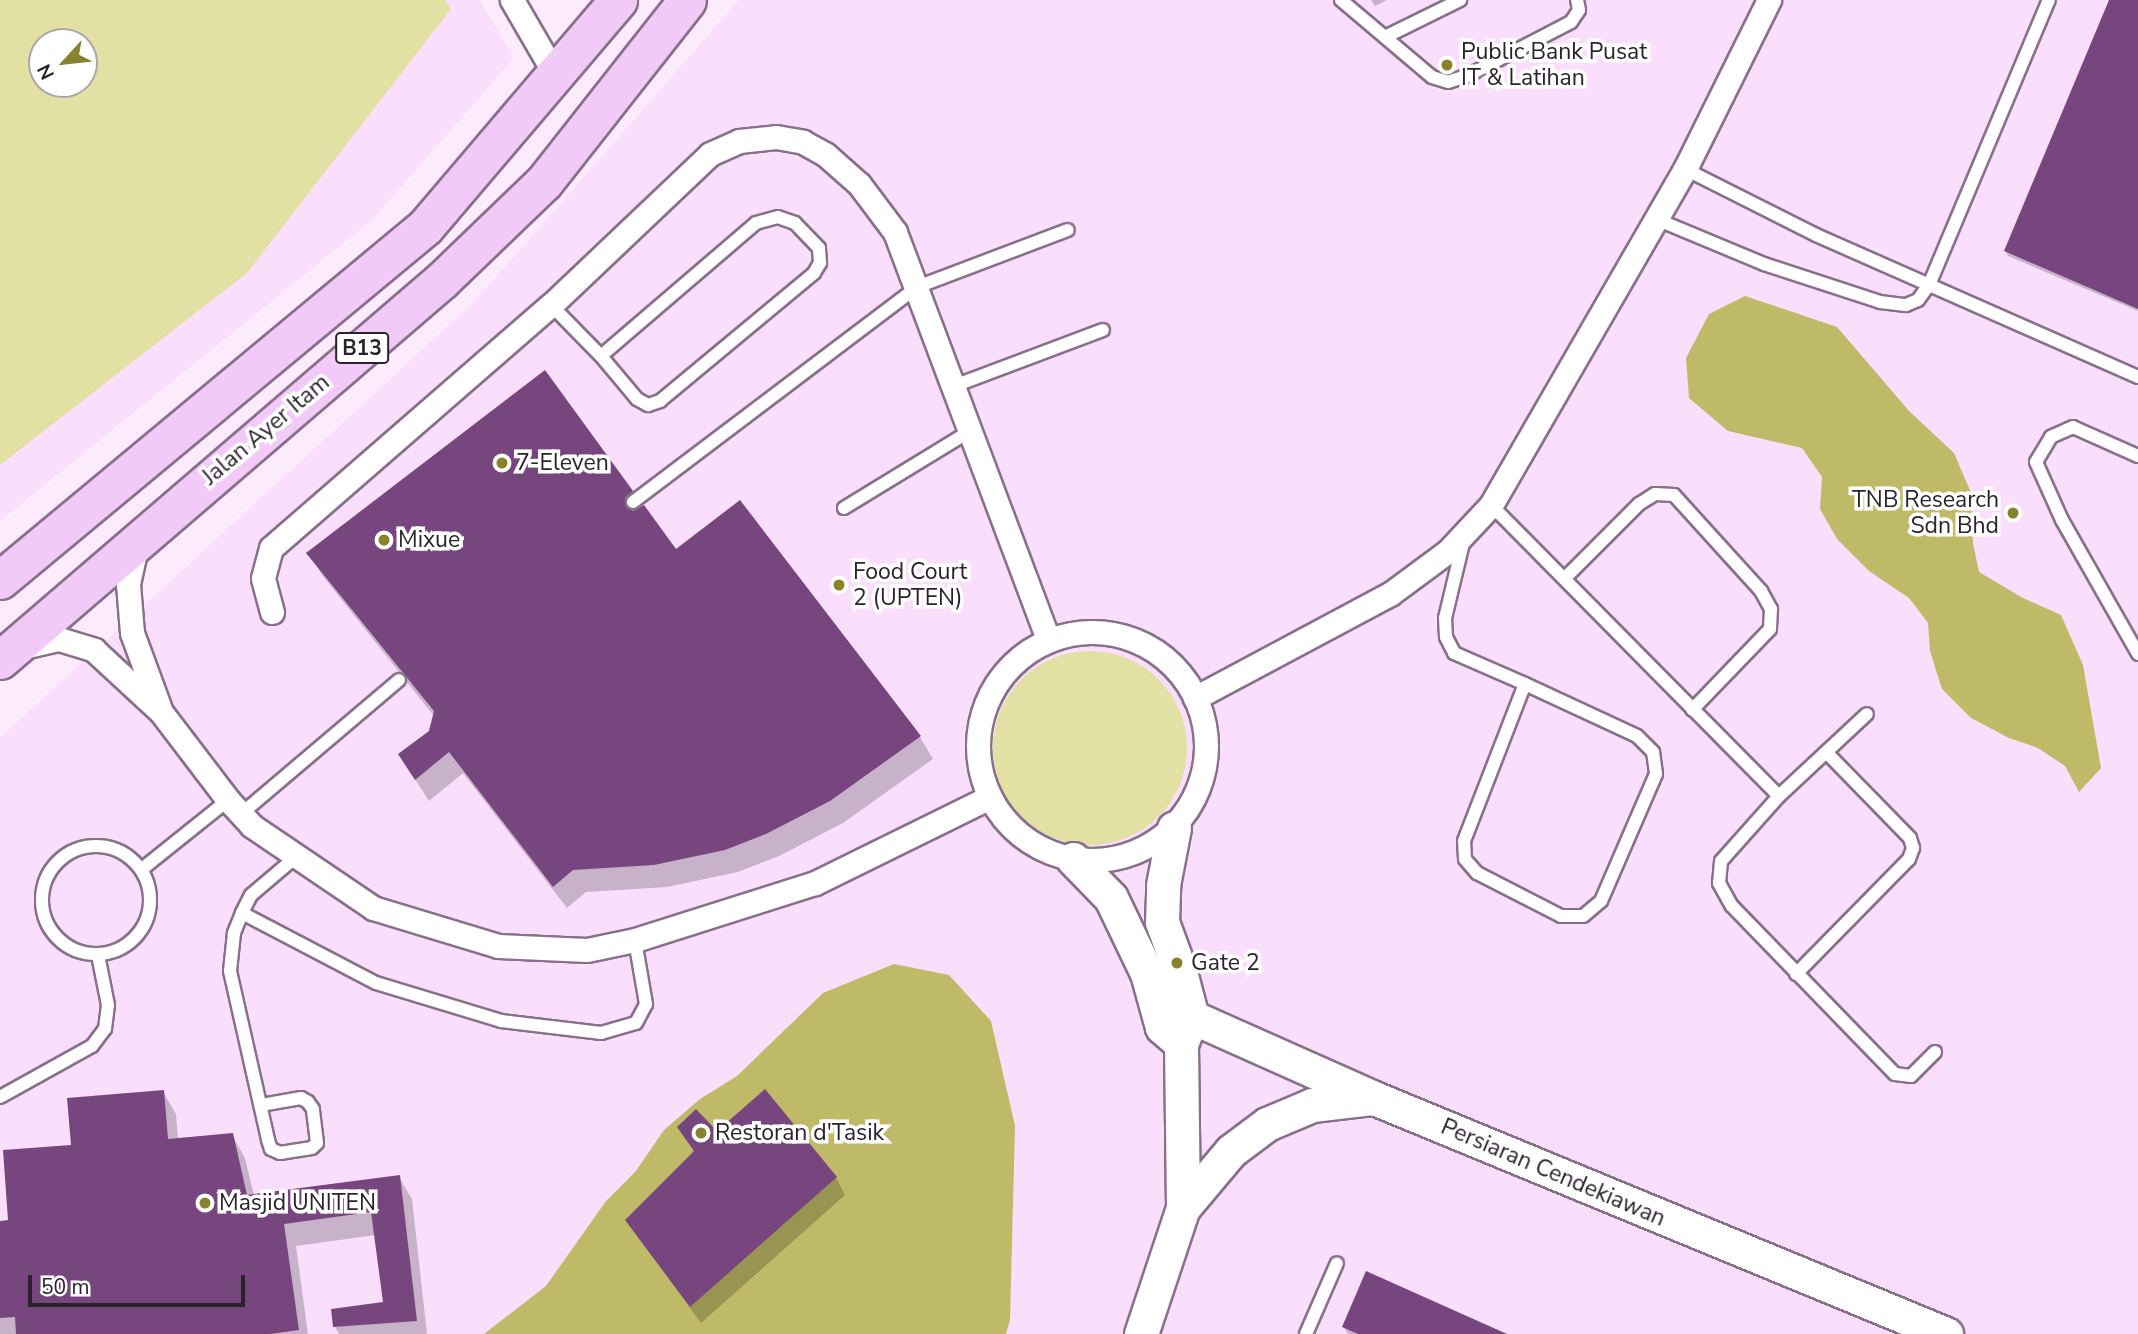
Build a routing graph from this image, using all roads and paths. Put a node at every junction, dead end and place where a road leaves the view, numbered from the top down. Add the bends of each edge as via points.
1 (512, 0) edge
2 (618, 0) edge
3 (687, 0) edge
4 (1341, 0) edge
5 (1460, 0) edge
6 (1577, 0) edge
7 (1769, 0) edge
8 (2049, 0) edge
9 (1385, 37) junction
10 (556, 76) junction
11 (1685, 169) junction
12 (1656, 219) junction
13 (1068, 230) dead end
14 (1929, 285) junction
15 (917, 287) junction
16 (551, 306) junction
17 (1103, 330) dead end
18 (601, 356) junction
19 (2138, 376) edge
20 (954, 386) junction
21 (970, 431) junction
22 (2138, 456) edge
23 (634, 502) dead end
24 (1491, 505) junction
25 (844, 508) dead end
26 (1465, 532) junction
27 (137, 540) junction
28 (1565, 578) junction
29 (0, 580) edge
30 (272, 612) dead end
31 (1048, 640) junction
32 (2138, 654) edge
33 (6, 655) edge
34 (398, 680) dead end
35 (1525, 684) junction
36 (1195, 698) junction
37 (1692, 710) junction
38 (161, 712) junction
39 (1867, 714) dead end
40 (1826, 752) junction
41 (1779, 796) junction
42 (990, 797) junction
43 (234, 807) junction
44 (1174, 828) junction
45 (296, 856) junction
46 (1073, 859) junction
47 (142, 869) junction
48 (242, 913) junction
49 (635, 940) junction
50 (98, 955) junction
51 (1796, 974) junction
52 (1178, 1029) junction
53 (1935, 1052) dead end
54 (0, 1097) edge
55 (1374, 1098) junction
56 (261, 1105) junction
57 (1183, 1208) junction
58 (1337, 1263) dead end
59 (1141, 1334) edge
60 (1306, 1334) edge
61 (1946, 1334) edge

1 - 10 street
2 - 10 main road, B13
3 - 27 main road, Jalan Ayer Itam / B13 via 544,182 441,281
4 - 9 lane
5 - 9 lane
6 - 9 lane via 1579,10 1571,22 1448,82 1432,77
7 - 11 street
8 - 14 lane
10 - 29 main road, B13 via 425,227
11 - 12 street
11 - 14 lane
12 - 14 lane via 1765,264 1880,302 1906,305 1918,300
12 - 24 street
13 - 15 lane
14 - 19 lane
15 - 16 street via 895,232 859,184 825,153 803,142 776,137 739,141 710,153
15 - 20 street
15 - 23 lane
16 - 18 lane
16 - 30 street via 271,548 263,578
17 - 20 lane
18 - 18 lane via 756,223 778,217 794,223 819,248 820,263 814,273 660,401 648,405 637,399
20 - 21 street
21 - 25 lane
21 - 31 street
22 - 32 lane via 2073,427 2051,437 2036,462 2062,520
24 - 26 street
24 - 28 lane
26 - 35 lane via 1444,618 1446,637 1454,653
26 - 36 street via 1447,552 1390,594
27 - 33 main road, Jalan Ayer Itam / B13
27 - 38 street via 128,584 132,633
28 - 37 lane
28 - 37 lane via 1639,504 1656,494 1674,495 1760,590 1771,609 1770,629
31 - 36 street via 1104,632 1141,643 1172,666
31 - 42 street via 1006,671 989,696 982,716 979,757
33 - 38 street via 59,639 93,650
34 - 43 lane
35 - 35 lane via 1464,841 1465,859 1477,873 1561,916 1583,915 1601,901 1656,774 1653,752 1637,736
36 - 44 street via 1206,737 1206,758 1194,797
37 - 41 lane
38 - 43 street
39 - 40 lane
40 - 41 lane
40 - 51 lane via 1910,838 1913,848 1909,859
41 - 51 lane via 1721,861 1719,883 1732,906
42 - 46 street via 1001,815 1033,844
42 - 49 street via 815,883
43 - 45 street via 252,826
43 - 47 lane
44 - 46 street via 1116,859
44 - 52 street via 1163,885 1162,922 1179,968
45 - 48 lane via 251,895
45 - 49 street via 373,908 498,946 587,950
46 - 52 street via 1111,898
47 - 50 lane via 151,901 141,933 129,945
47 - 50 lane via 111,847 93,845 59,860 48,875 42,893 50,929 79,952
48 - 49 lane via 376,983 501,1021 601,1033 636,1023 646,1004
48 - 56 lane via 234,933 230,971
50 - 54 lane via 108,1005 104,1029 92,1046
51 - 53 lane via 1895,1074 1911,1076
52 - 55 street, Persiaran Cendekiawan
52 - 57 street
55 - 57 street via 1312,1105 1267,1124 1231,1151
55 - 61 street, Persiaran Cendekiawan
56 - 56 lane via 271,1149 280,1153 312,1148 317,1143 308,1102 301,1098
57 - 59 street
58 - 60 lane

